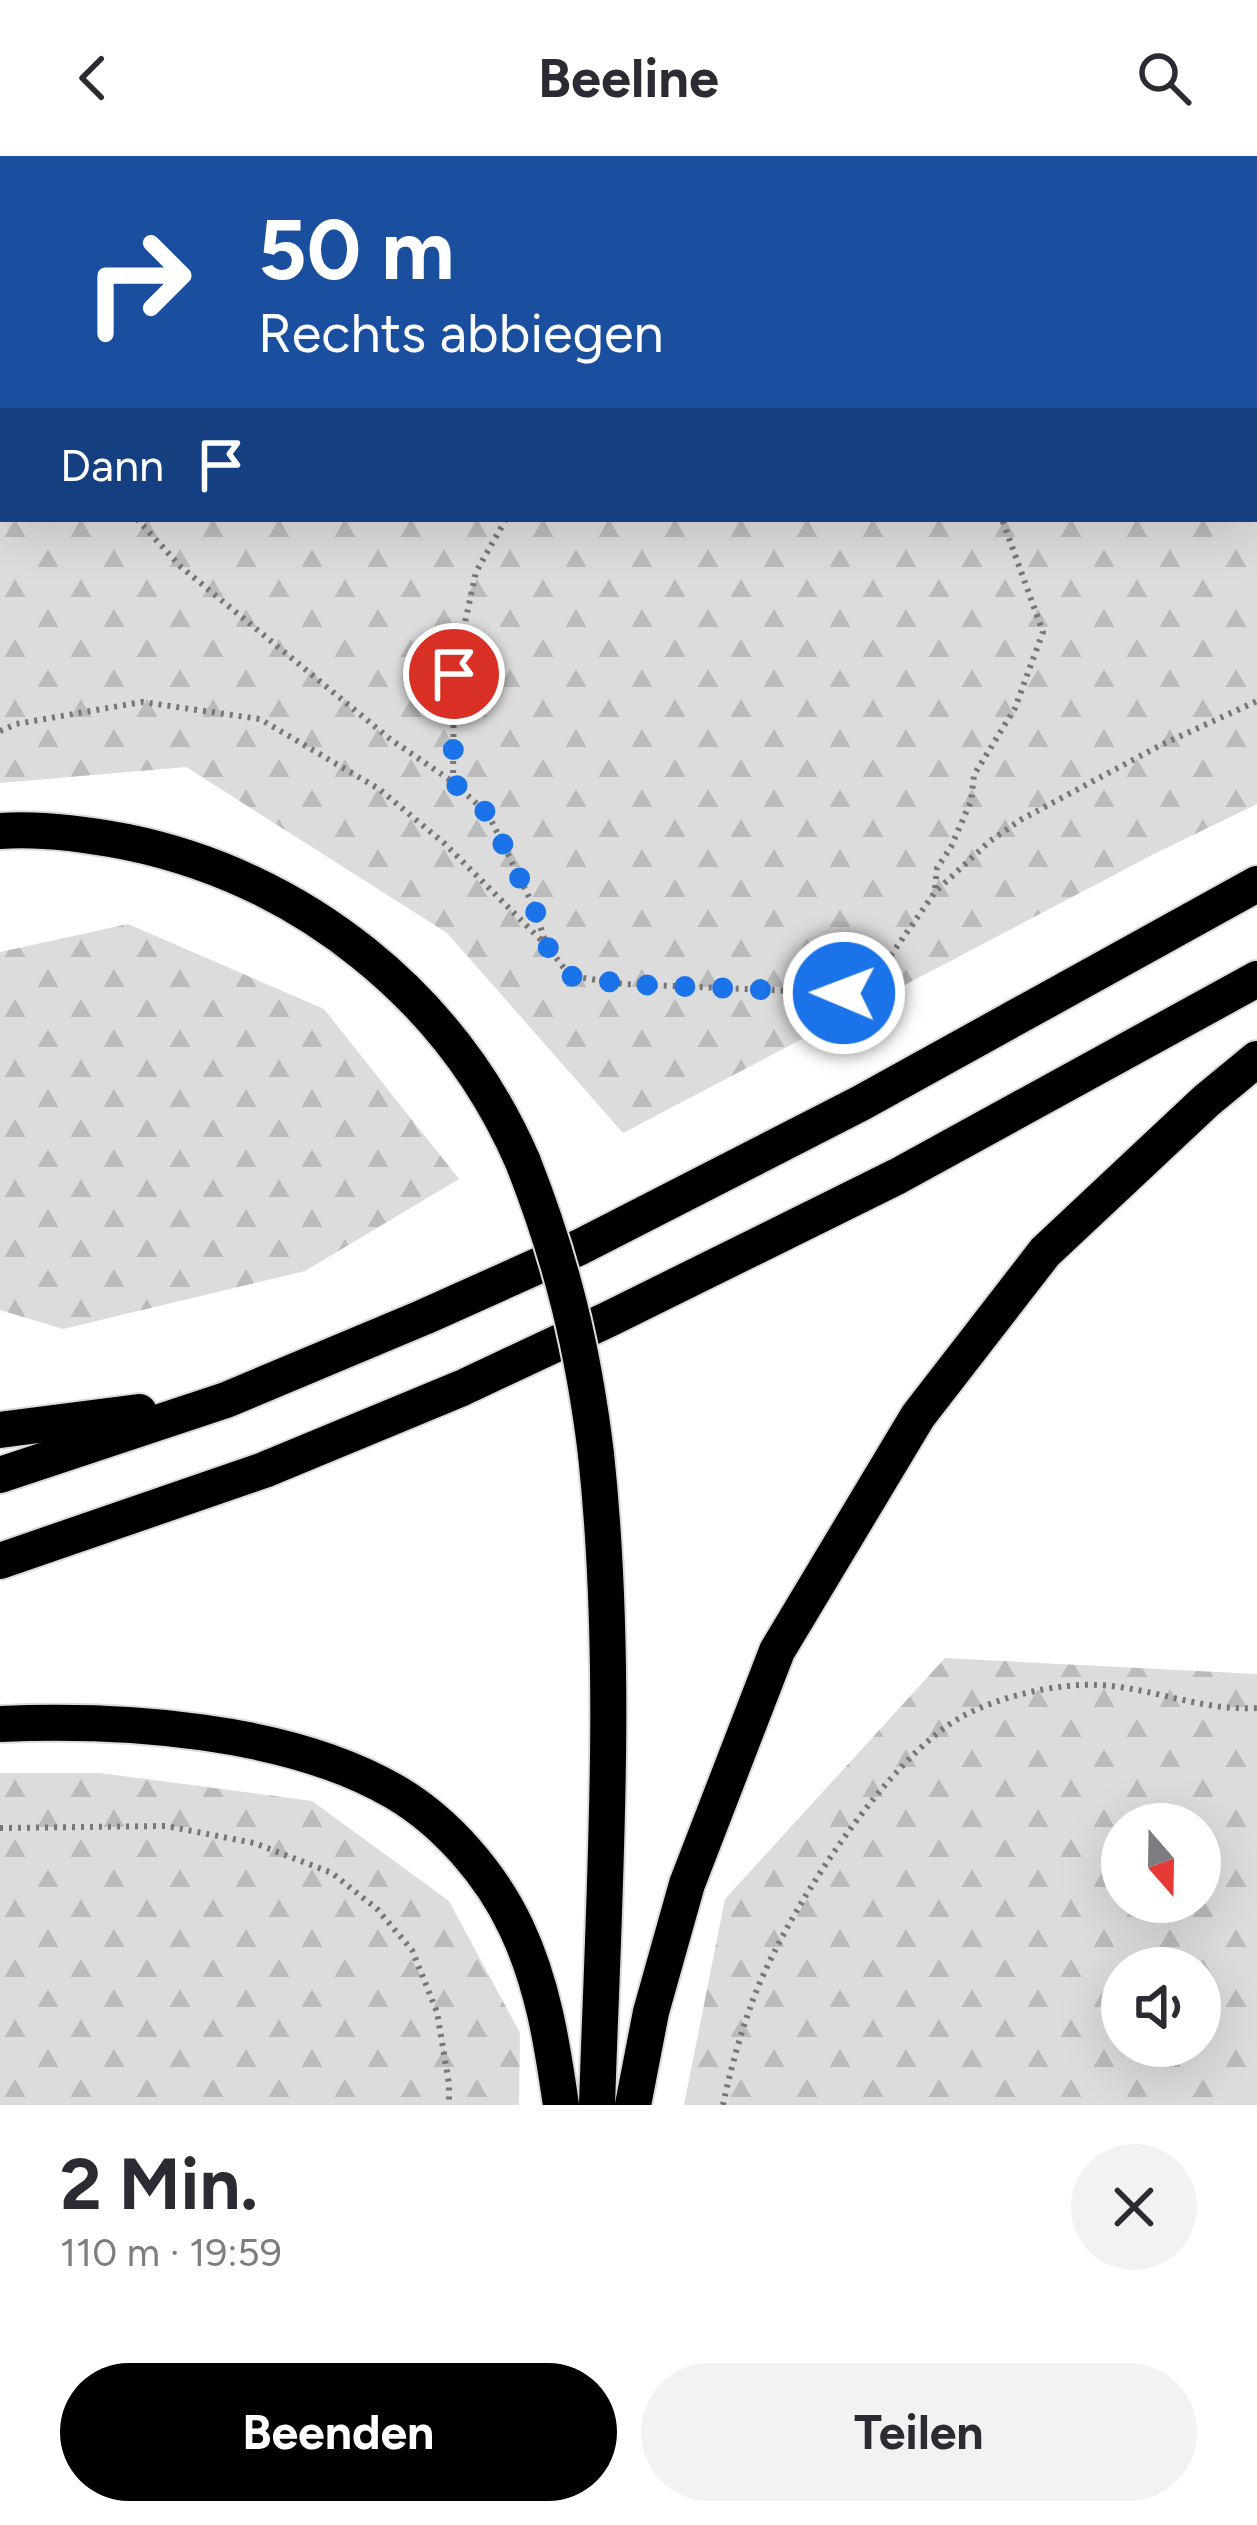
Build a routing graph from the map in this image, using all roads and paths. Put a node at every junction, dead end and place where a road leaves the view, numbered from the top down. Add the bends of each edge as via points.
1 (139, 522) edge
2 (504, 522) edge
3 (1002, 522) edge
4 (1257, 701) edge
5 (0, 731) edge
6 (453, 782) junction
7 (0, 831) edge
8 (1257, 884) edge
9 (935, 892) junction
10 (547, 946) junction
11 (1257, 979) edge
12 (1257, 1060) edge
13 (226, 1400) junction
14 (0, 1430) edge
15 (0, 1475) edge
16 (0, 1561) edge
17 (1257, 1708) edge
18 (0, 1724) edge
19 (0, 1828) edge
20 (449, 2105) edge
21 (561, 2105) edge
22 (597, 2105) edge
23 (634, 2105) edge
24 (723, 2105) edge

1 - 6 path via 181,567
2 - 6 path via 476,572 454,674
3 - 9 path via 1042,632 1015,708 974,775
4 - 9 path via 1022,820
5 - 10 path via 142,702 260,719 380,790
6 - 10 path via 488,814
7 - 22 highway, bridge via 91,835 162,849 256,884 328,925 429,1013 508,1126 565,1282 596,1454 609,1690
8 - 13 highway via 580,1247
9 - 10 path via 873,981 844,993 606,982 570,976
11 - 16 highway via 898,1176 462,1388 264,1470
12 - 23 highway via 1046,1252 918,1416 777,1651 687,1884
13 - 14 highway
13 - 15 highway
17 - 24 path via 1230,1710 1125,1685 1068,1685 962,1717 872,1800 800,1904 751,2004
18 - 21 highway via 220,1736 308,1756 396,1792 449,1834 515,1924 550,2028
19 - 20 path via 166,1826 254,1843 332,1873 412,1950 436,2012

